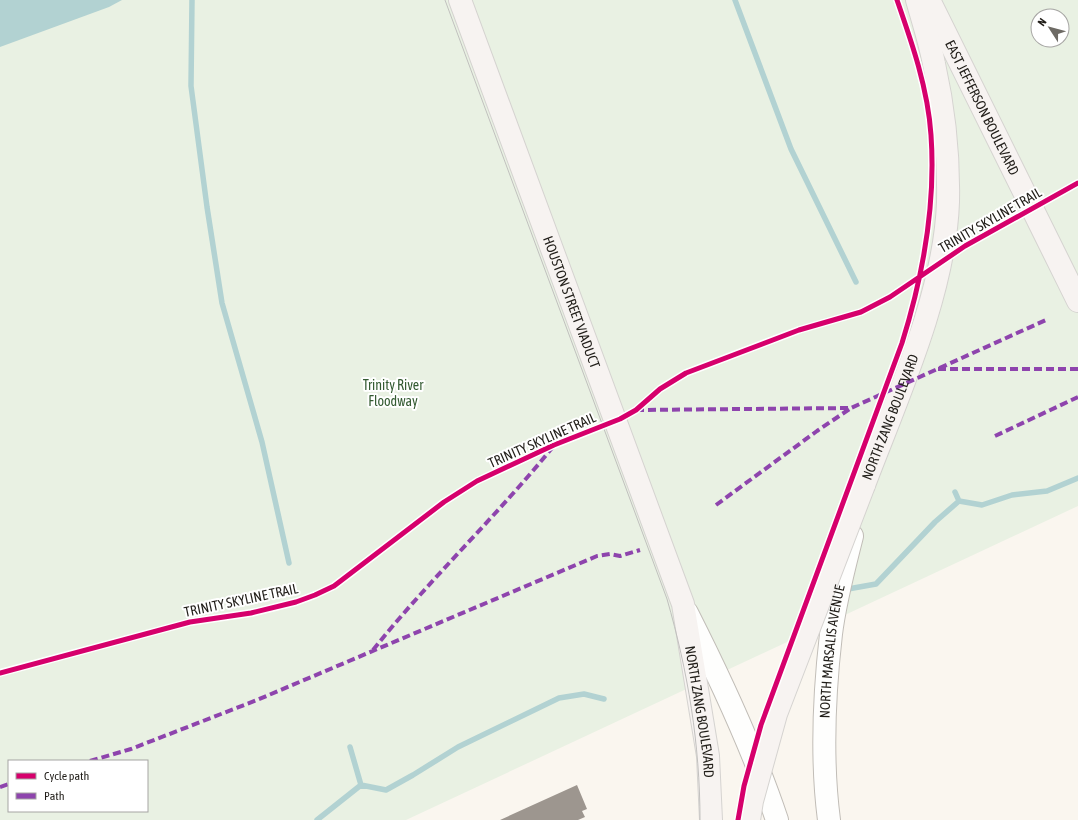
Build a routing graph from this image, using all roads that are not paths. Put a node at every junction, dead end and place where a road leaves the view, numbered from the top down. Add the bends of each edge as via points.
1 (460, 0) edge
2 (917, 0) edge
3 (929, 0) edge
4 (1025, 194) junction
5 (1078, 273) edge
6 (1078, 301) edge
7 (864, 486) junction
8 (682, 604) junction
9 (711, 820) edge
10 (749, 820) edge
11 (777, 820) edge
12 (830, 820) edge

1 - 8 main road, HOUSTON STREET VIADUCT
2 - 7 main road, NORTH ZANG BOULEVARD via 934,65 947,148 948,203 937,273 923,325
3 - 4 main road, EAST JEFFERSON BOULEVARD
4 - 5 main road
4 - 6 main road, EAST JEFFERSON BOULEVARD
7 - 10 main road, NORTH ZANG BOULEVARD, bridge via 776,714 757,780
7 - 12 street, NORTH MARSALIS AVENUE, bridge via 831,634 825,788
8 - 9 main road, NORTH ZANG BOULEVARD via 708,756
8 - 11 street via 725,688

